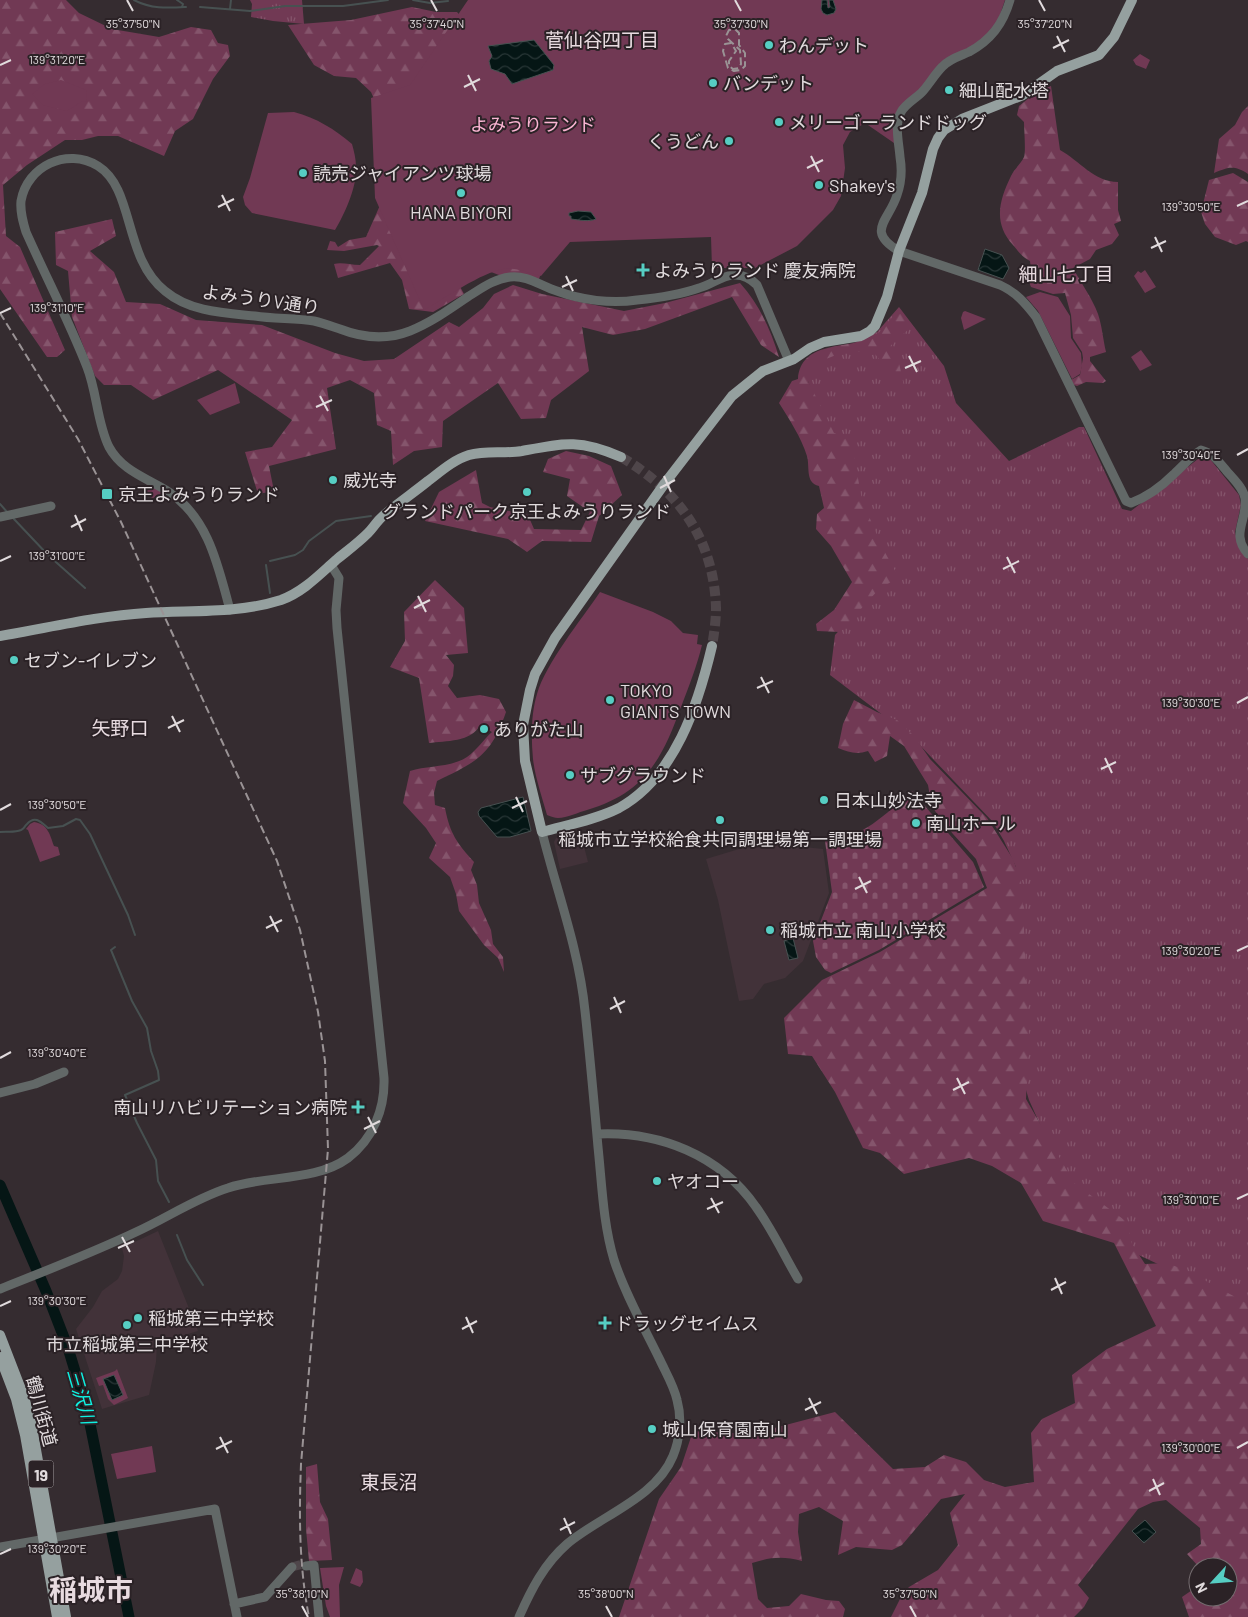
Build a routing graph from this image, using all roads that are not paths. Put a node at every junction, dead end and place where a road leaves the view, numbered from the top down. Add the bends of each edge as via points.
1 (1010, 0) edge
2 (1132, 0) edge
3 (899, 251) junction
4 (789, 360) junction
5 (621, 457) tunnel mouth
6 (51, 506) dead end
7 (7, 516) edge
8 (1248, 554) edge
9 (331, 564) junction
10 (230, 610) junction
11 (0, 636) edge
12 (712, 646) tunnel mouth
13 (542, 832) junction
14 (64, 1072) dead end
15 (0, 1093) edge
16 (597, 1134) junction
17 (798, 1279) dead end
18 (0, 1289) edge
19 (0, 1335) edge
20 (0, 1357) edge
21 (48, 1539) junction
22 (0, 1547) edge
23 (306, 1566) dead end
24 (292, 1567) tunnel mouth
25 (234, 1604) junction
26 (61, 1612) edge
27 (237, 1617) edge
28 (320, 1617) edge
29 (519, 1617) edge

1 - 3 street via 1005,16 990,38 942,66 923,92 899,116 901,167 898,192 882,223 881,234 886,243
2 - 3 main road via 1114,37 1099,55 1057,71 1023,95 962,119 944,130 933,148 922,193
3 - 4 main road via 881,314 870,331 853,339 820,344
3 - 8 street via 1000,285 1026,304 1036,317 1126,500 1131,503 1148,495 1201,450 1215,457 1245,497 1246,508 1239,533 1240,542
4 - 10 street, よみうりV通り via 757,285 746,277 735,275 678,294 624,302 563,293 522,277 503,278 421,326 382,337 353,334 314,321 200,309 169,294 148,274 137,252 119,192 108,174 81,160 69,158 54,162 36,172 28,183 22,198 21,217 87,366 106,440 126,467 173,495 196,518 216,559
4 - 13 main road via 763,371 732,396 664,483 548,648 530,690 523,725 525,760
5 - 9 main road via 598,448 570,443 469,455 446,467 389,511
6 - 7 street
9 - 10 main road via 291,596
9 - 18 street via 339,578 337,628 384,1078 384,1097 378,1119 356,1151 329,1168 257,1180 206,1196 136,1232
10 - 11 main road via 116,616
12 - 13 main road via 701,686 683,731 667,763 652,782 608,813
13 - 16 street via 582,982
14 - 15 street
16 - 17 street via 628,1134 662,1141 692,1152 716,1166 756,1206
16 - 29 street via 604,1210 614,1260 673,1388 680,1411 680,1427 674,1455 658,1479 562,1548 535,1583
19 - 21 main road, 鶴川街道 / 19 via 28,1410
20 - 21 main road, 鶴川街道 / 19 via 16,1399
21 - 22 street
21 - 25 street via 215,1509
21 - 26 main road, 鶴川街道 / 19
23 - 28 street via 314,1565
24 - 25 street via 266,1597
25 - 27 street

